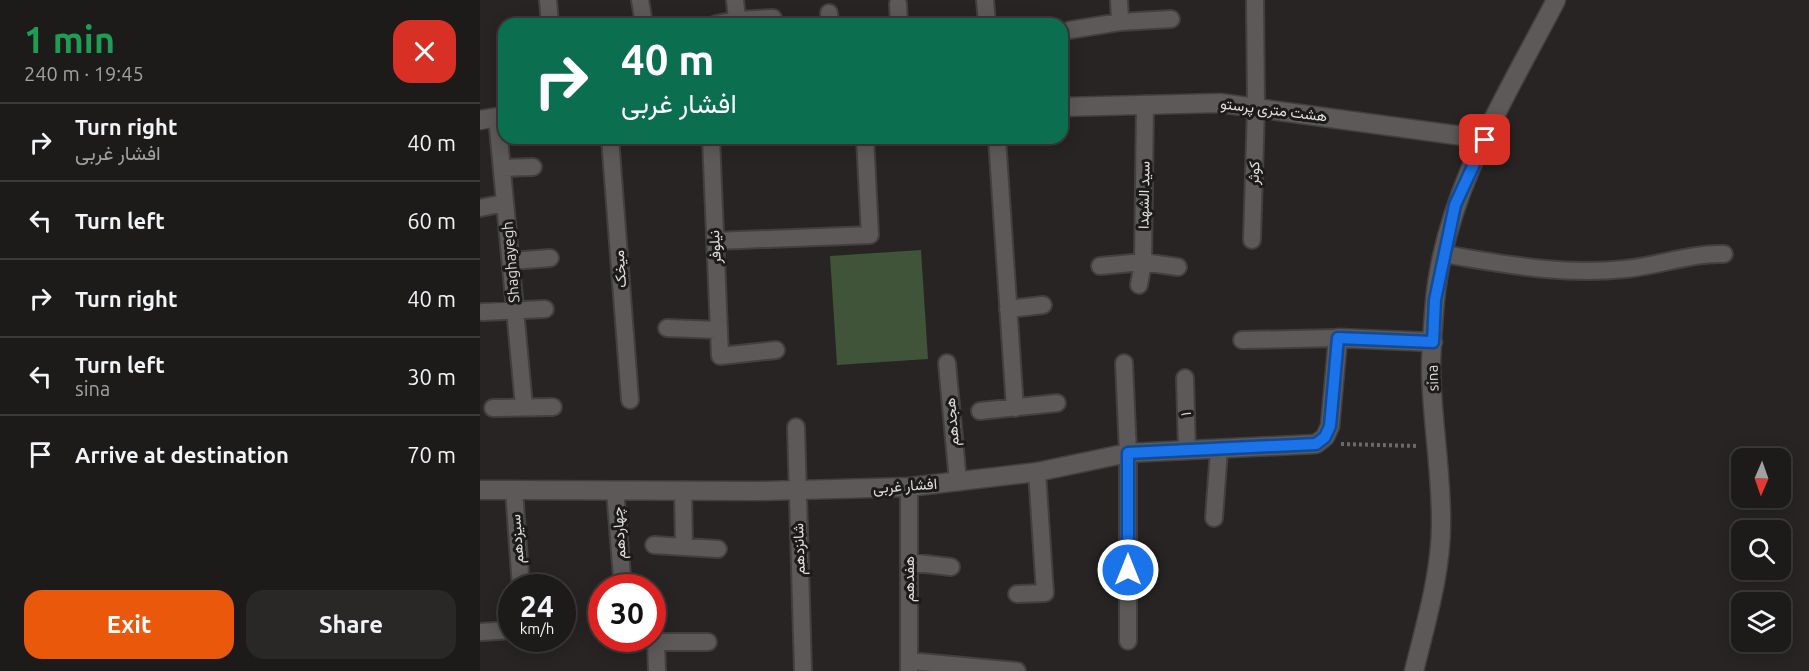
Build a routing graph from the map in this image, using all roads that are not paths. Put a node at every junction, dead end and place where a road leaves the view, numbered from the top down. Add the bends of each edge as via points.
1 (548, 0) edge
2 (640, 0) edge
3 (735, 0) edge
4 (985, 0) edge
5 (1119, 0) edge
6 (1255, 0) edge
7 (1556, 0) edge
8 (898, 4) dead end
9 (550, 18) edge
10 (643, 18) edge
11 (737, 18) edge
12 (899, 18) edge
13 (986, 18) edge
14 (1172, 19) dead end
15 (1120, 22) junction
16 (1070, 30) dead end
17 (1145, 104) junction
18 (1068, 107) edge
19 (1256, 107) junction
20 (494, 118) edge
21 (1485, 140) junction
22 (498, 143) edge
23 (498, 144) edge
24 (610, 144) edge
25 (711, 144) edge
26 (865, 144) edge
27 (997, 144) edge
28 (533, 167) dead end
29 (502, 168) junction
30 (505, 203) junction
31 (480, 208) edge
32 (1252, 240) dead end
33 (715, 242) junction
34 (1443, 254) junction
35 (1724, 254) dead end
36 (550, 258) dead end
37 (511, 261) junction
38 (1143, 262) junction
39 (1100, 266) dead end
40 (1178, 267) dead end
41 (1139, 285) dead end
42 (1043, 305) dead end
43 (545, 309) dead end
44 (1008, 309) junction
45 (515, 310) junction
46 (483, 312) dead end
47 (667, 328) dead end
48 (719, 330) junction
49 (1338, 338) junction
50 (1242, 340) dead end
51 (1433, 342) junction
52 (776, 350) dead end
53 (947, 363) dead end
54 (1124, 363) dead end
55 (1185, 378) dead end
56 (630, 400) dead end
57 (1057, 404) dead end
58 (524, 406) junction
59 (553, 407) dead end
60 (493, 408) dead end
61 (1015, 408) junction
62 (980, 411) dead end
63 (796, 427) dead end
64 (1187, 450) junction
65 (1220, 450) junction
66 (1128, 453) junction
67 (1037, 472) junction
68 (958, 482) junction
69 (909, 487) junction
70 (480, 490) edge
71 (514, 490) junction
72 (615, 490) junction
73 (683, 490) junction
74 (798, 490) junction
75 (1214, 518) dead end
76 (654, 545) dead end
77 (684, 546) junction
78 (718, 549) dead end
79 (909, 562) junction
80 (951, 567) dead end
81 (520, 574) edge
82 (622, 574) edge
83 (1017, 594) dead end
84 (498, 631) edge
85 (480, 632) edge
86 (1128, 641) dead end
87 (708, 642) dead end
88 (909, 666) edge
89 (657, 671) edge
90 (803, 671) edge
91 (1017, 671) edge
92 (1414, 671) edge

1 - 9 street
2 - 10 street
3 - 11 street
4 - 13 street
5 - 15 street
6 - 19 street, کوثر
7 - 21 street, sina
8 - 12 street
14 - 15 street
15 - 16 street
17 - 18 street, هشت متری پرستو
17 - 19 street, هشت متری پرستو via 1220,103
17 - 38 street, سید الشهدا
19 - 21 street, هشت متری پرستو
19 - 32 street, کوثر
20 - 22 street, Shaghayegh
21 - 34 street, sina via 1455,205
23 - 29 street, Shaghayegh
24 - 56 street, میخک
25 - 33 street, نیلوفر
26 - 33 street via 870,235
27 - 44 street
28 - 29 street
29 - 30 street, Shaghayegh
30 - 31 street
30 - 37 street, Shaghayegh
33 - 48 street, نیلوفر
34 - 35 street via 1542,271 1625,269 1708,253
34 - 51 street, sina
36 - 37 street
37 - 45 street, Shaghayegh
38 - 39 street
38 - 40 street
38 - 41 street, سید الشهدا
42 - 44 street
43 - 45 street
44 - 61 street
45 - 46 street
45 - 58 street, Shaghayegh
47 - 48 street
48 - 52 street, نیلوفر via 720,356
49 - 50 street
49 - 51 street
49 - 65 street, افشار غربی via 1330,426 1321,440
51 - 92 street, sina via 1431,369 1442,521 1436,575
53 - 68 street, هجدهم
54 - 66 street
55 - 64 street, ۱
57 - 61 street
58 - 59 street
58 - 60 street
61 - 62 street
63 - 74 street, شانزدهم
64 - 65 street, افشار غربی
64 - 66 street, افشار غربی
65 - 75 street
66 - 67 street, افشار غربی
66 - 86 street
67 - 68 street, افشار غربی
67 - 83 street via 1045,593
68 - 69 street, افشار غربی
69 - 74 street, افشار غربی
69 - 79 street, هفدهم
70 - 71 street, افشار غربی
71 - 72 street, افشار غربی
71 - 81 street, سیزدهم
72 - 73 street, افشار غربی
72 - 82 street, چهاردهم
73 - 74 street, افشار غربی
73 - 77 street
74 - 90 street, شانزدهم
76 - 77 street
77 - 78 street
79 - 80 street
79 - 88 street, هفدهم
84 - 85 street
87 - 89 street via 656,642
88 - 91 street

